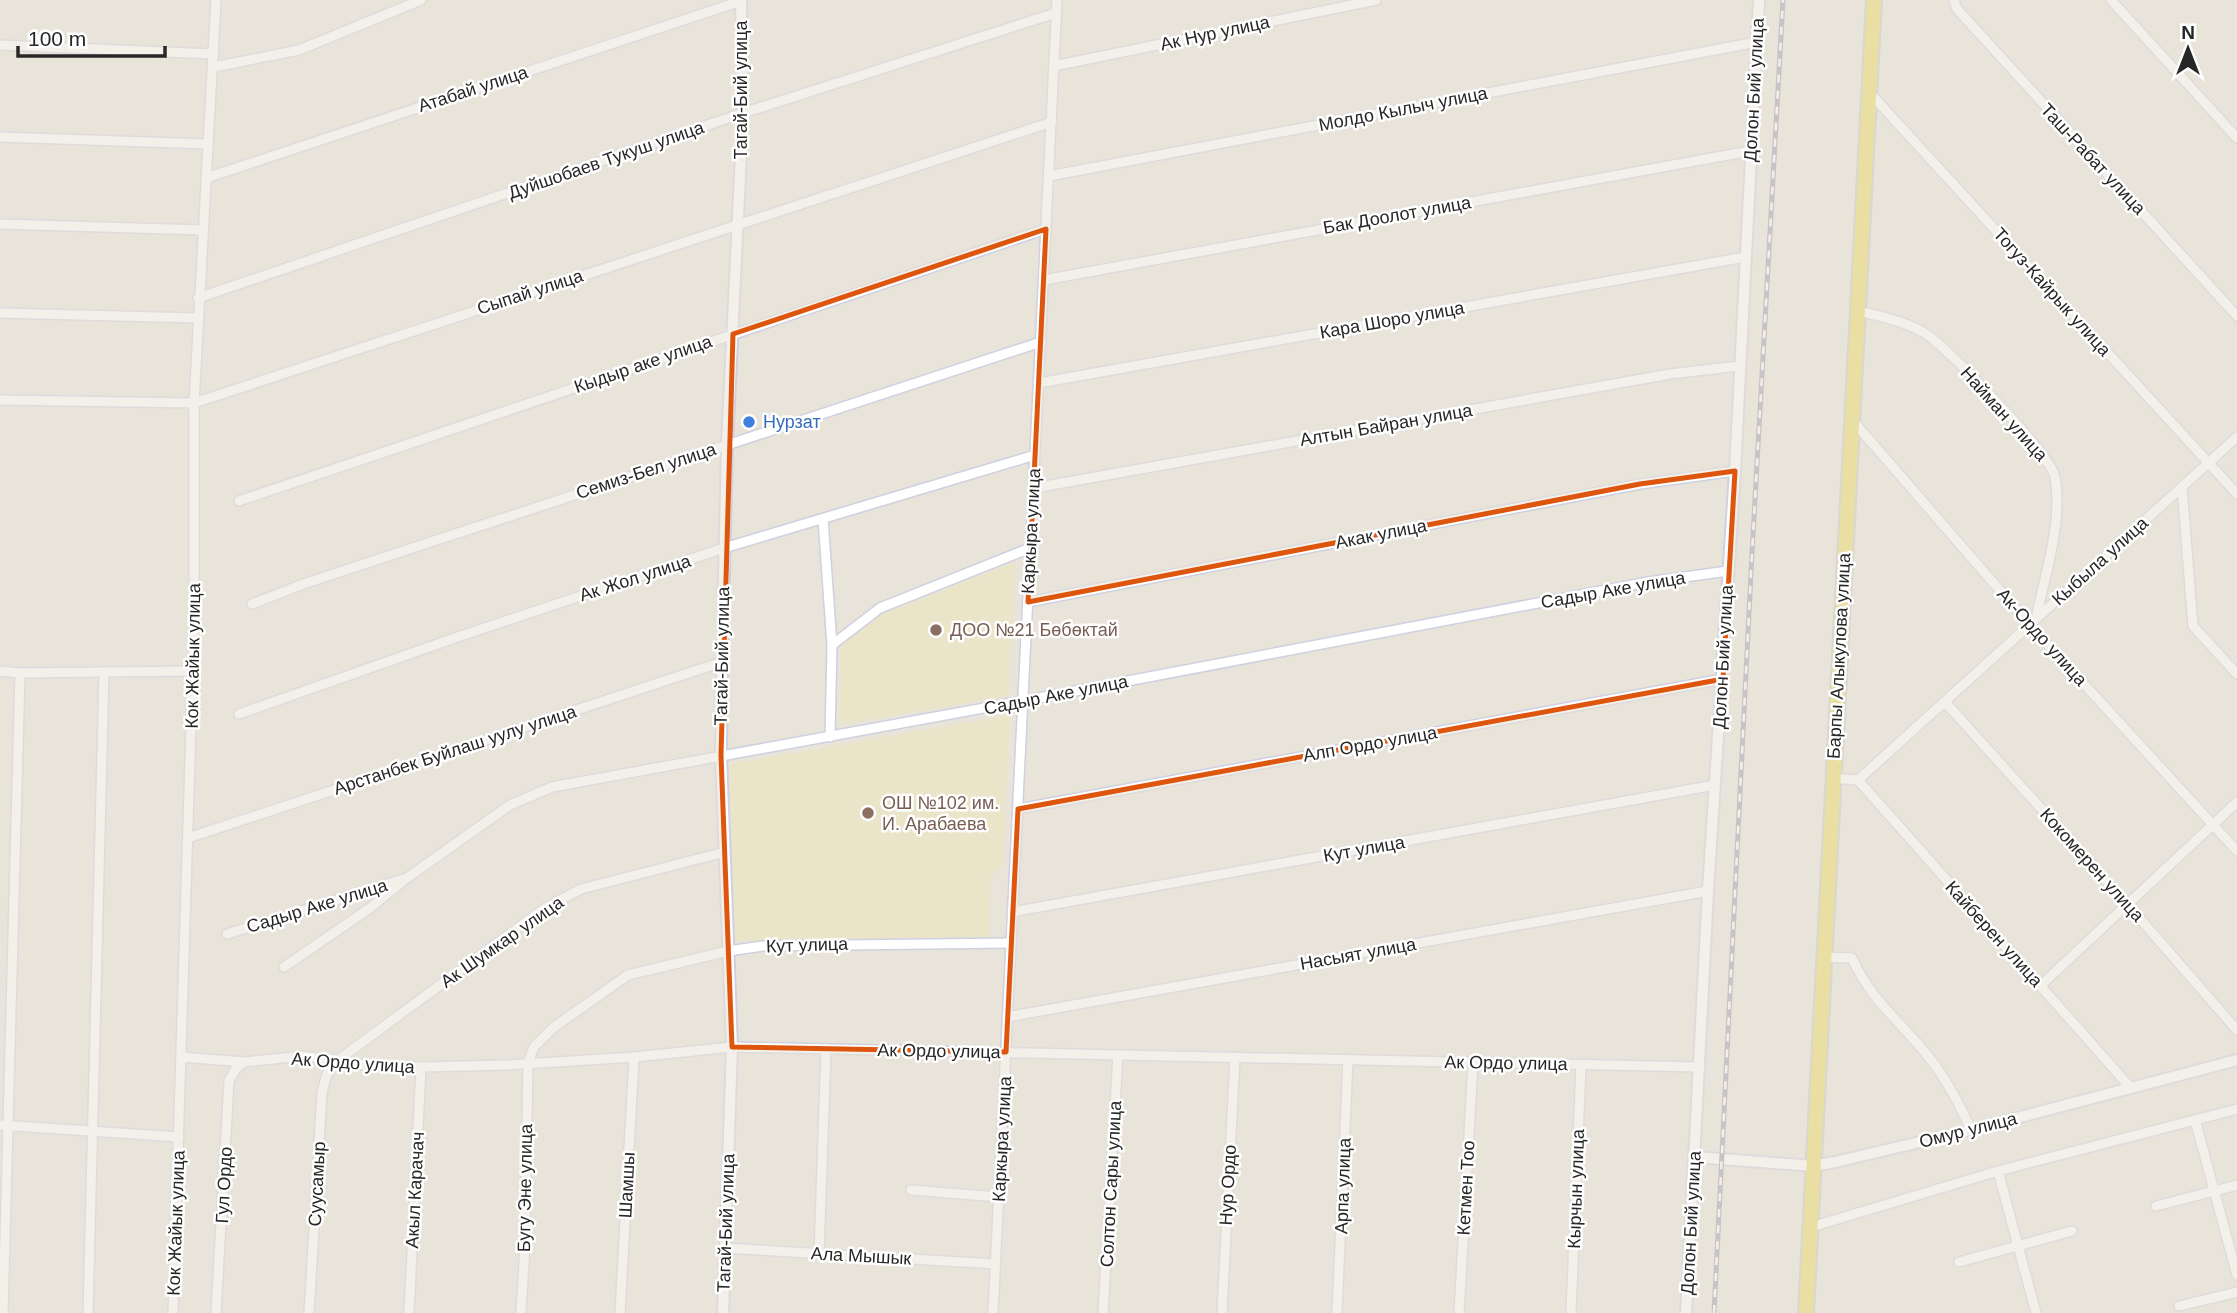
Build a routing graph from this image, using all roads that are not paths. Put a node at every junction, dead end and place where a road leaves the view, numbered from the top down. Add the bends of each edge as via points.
1 (216, 0) edge
2 (421, 0) edge
3 (741, 0) edge
4 (1057, 0) edge
5 (1376, 0) edge
6 (1759, 0) edge
7 (1874, 0) edge
8 (1954, 0) edge
9 (2111, 0) edge
10 (1056, 13) junction
11 (1757, 42) junction
12 (0, 45) edge
13 (214, 54) junction
14 (1054, 66) junction
15 (214, 67) junction
16 (1868, 91) junction
17 (743, 113) junction
18 (1052, 122) junction
19 (0, 137) edge
20 (2237, 138) edge
21 (208, 144) junction
22 (1750, 151) junction
23 (1049, 176) junction
24 (206, 178) junction
25 (739, 223) junction
26 (0, 224) edge
27 (1046, 229) junction
28 (203, 230) junction
29 (1745, 257) junction
30 (1044, 280) junction
31 (198, 298) junction
32 (1857, 311) junction
33 (0, 313) edge
34 (2237, 316) edge
35 (198, 318) junction
36 (733, 334) junction
37 (1041, 342) junction
38 (1739, 366) junction
39 (1039, 383) junction
40 (0, 400) edge
41 (194, 404) junction
42 (1852, 420) junction
43 (2237, 437) edge
44 (727, 444) junction
45 (1035, 455) junction
46 (2209, 463) junction
47 (1735, 471) junction
48 (2182, 487) junction
49 (1034, 488) junction
50 (2237, 494) edge
51 (239, 500) dead end
52 (823, 519) junction
53 (724, 548) junction
54 (1030, 548) junction
55 (1728, 571) junction
56 (1028, 602) junction
57 (252, 604) dead end
58 (2033, 622) junction
59 (832, 645) junction
60 (722, 663) junction
61 (0, 671) edge
62 (193, 671) junction
63 (20, 673) junction
64 (104, 673) junction
65 (2237, 674) edge
66 (1723, 679) junction
67 (1024, 701) junction
68 (1945, 702) junction
69 (239, 714) dead end
70 (830, 737) junction
71 (721, 755) junction
72 (1832, 778) junction
73 (1858, 780) junction
74 (1715, 785) junction
75 (2237, 802) edge
76 (1018, 809) junction
77 (2212, 824) junction
78 (188, 838) junction
79 (2237, 851) edge
80 (725, 852) junction
81 (407, 877) junction
82 (1708, 891) junction
83 (2128, 905) junction
84 (1013, 912) junction
85 (227, 934) dead end
86 (1011, 943) junction
87 (728, 951) junction
88 (1825, 957) junction
89 (284, 967) dead end
90 (2040, 986) junction
91 (1007, 1017) junction
92 (2237, 1030) edge
93 (732, 1047) junction
94 (826, 1049) junction
95 (1006, 1052) junction
96 (1118, 1055) junction
97 (634, 1056) junction
98 (181, 1057) junction
99 (1235, 1057) junction
100 (338, 1060) junction
101 (1348, 1060) junction
102 (2237, 1060) edge
103 (244, 1062) junction
104 (528, 1063) junction
105 (1473, 1063) junction
106 (1581, 1065) junction
107 (421, 1067) junction
108 (1699, 1067) junction
109 (2130, 1087) junction
110 (2237, 1109) edge
111 (2195, 1120) junction
112 (4, 1125) edge
113 (93, 1130) junction
114 (1971, 1130) junction
115 (179, 1137) junction
116 (1695, 1157) junction
117 (1813, 1166) junction
118 (1998, 1171) junction
119 (2237, 1185) edge
120 (911, 1190) dead end
121 (2214, 1191) junction
122 (999, 1197) junction
123 (2155, 1206) dead end
124 (1811, 1227) junction
125 (2072, 1231) dead end
126 (2018, 1246) junction
127 (725, 1248) junction
128 (820, 1254) junction
129 (1959, 1262) dead end
130 (996, 1264) junction
131 (2237, 1275) edge
132 (2237, 1292) edge
133 (2179, 1306) dead end
134 (3, 1313) edge
135 (88, 1313) edge
136 (173, 1313) edge
137 (216, 1313) edge
138 (309, 1313) edge
139 (409, 1313) edge
140 (521, 1313) edge
141 (620, 1313) edge
142 (723, 1313) edge
143 (993, 1313) edge
144 (1103, 1313) edge
145 (1222, 1313) edge
146 (1337, 1313) edge
147 (1459, 1313) edge
148 (1571, 1313) edge
149 (1686, 1313) edge
150 (1807, 1313) edge
151 (2036, 1313) edge

1 - 13 street, Кок Жайык улица
2 - 15 street via 299,50
3 - 17 street, Тагай-Бий улица
3 - 24 street, Атабай улица
4 - 10 street, Каркыра улица
5 - 14 street, Ак Нур улица
6 - 11 street, Долон Бий улица
7 - 16 main road, Барпы Алыкулова улица
8 - 34 street, Таш-Рабат улица via 2003,61
9 - 20 street
10 - 14 street, Каркыра улица
10 - 17 street, Дуйшобаев Тукуш улица
11 - 22 street, Долон Бий улица
11 - 23 street, Молдо Кылыч улица
12 - 13 street
13 - 15 street, Кок Жайык улица
14 - 18 street, Каркыра улица
15 - 21 street, Кок Жайык улица
16 - 32 main road, Барпы Алыкулова улица
16 - 46 street, Тогуз-Кайрык улица
17 - 25 street, Тагай-Бий улица
17 - 31 street, Дуйшобаев Тукуш улица
18 - 23 street, Каркыра улица
18 - 25 street, Сыпай улица
19 - 21 street
21 - 24 street, Кок Жайык улица
22 - 29 street, Долон Бий улица
22 - 30 street, Бак Доолот улица
23 - 27 street, Каркыра улица
24 - 28 street, Кок Жайык улица
25 - 36 street, Тагай-Бий улица
25 - 41 street, Сыпай улица
26 - 28 street
27 - 30 street, Каркыра улица
27 - 36 street, Кыдыр аке улица
28 - 31 street, Кок Жайык улица
29 - 38 street, Долон Бий улица
29 - 39 street, Кара Шоро улица
30 - 37 street, Каркыра улица
31 - 35 street, Кок Жайык улица
32 - 42 main road, Барпы Алыкулова улица
32 - 58 street, Найман улица via 1926,333 2043,454 2055,474 2057,516
33 - 35 street
35 - 41 street, Кок Жайык улица
36 - 44 street, Тагай-Бий улица
36 - 51 street, Кыдыр аке улица
37 - 39 street, Каркыра улица
37 - 44 street, Семиз-Бел улица
38 - 47 street, Долон Бий улица
38 - 49 street, Алтын Байран улица via 1670,373
39 - 45 street, Каркыра улица
40 - 41 street, Сыпай улица
41 - 62 street, Кок Жайык улица
42 - 58 street, Ак-Ордо улица
42 - 72 main road, Барпы Алыкулова улица
43 - 46 street, Кыбыла улица
44 - 53 street, Тагай-Бий улица
44 - 57 street, Семиз-Бел улица
45 - 49 street, Каркыра улица
45 - 52 street, Ак Жол улица
46 - 48 street, Кыбыла улица
46 - 50 street, Тогуз-Кайрык улица
47 - 55 street, Долон Бий улица
47 - 56 street, Акак улица via 1640,484
48 - 58 street, Кыбыла улица
48 - 65 street via 2193,626
49 - 54 street, Каркыра улица
52 - 53 street, Ак Жол улица
52 - 59 street
53 - 60 street, Тагай-Бий улица
53 - 69 street, Ак Жол улица
54 - 56 street, Каркыра улица
54 - 59 street via 880,608
55 - 66 street, Долон Бий улица
55 - 67 street, Садыр Аке улица via 1620,587
56 - 67 street, Каркыра улица
58 - 68 street, Кыбыла улица
58 - 77 street, Ак-Ордо улица
59 - 70 street
60 - 71 street, Тагай-Бий улица
60 - 78 street, Арстанбек Буйлаш уулу улица
61 - 63 street
62 - 64 street
62 - 78 street, Кок Жайык улица
63 - 64 street
63 - 112 street
64 - 113 street
66 - 74 street, Долон Бий улица
66 - 76 street, Алп Ордо улица
67 - 70 street, Садыр Аке улица
67 - 76 street, Каркыра улица
68 - 73 street, Кыбыла улица
68 - 83 street, Кокомерен улица
70 - 71 street, Садыр Аке улица
71 - 80 street, Тагай-Бий улица
71 - 81 street, Садыр Аке улица via 552,787 510,804
72 - 73 street
72 - 88 main road, Барпы Алыкулова улица
73 - 90 street, Кайберен улица
74 - 82 street, Долон Бий улица
74 - 84 street, Кут улица
75 - 77 street
76 - 84 street, Каркыра улица
77 - 79 street, Ак-Ордо улица
77 - 83 street
78 - 98 street, Кок Жайык улица
80 - 87 street, Тагай-Бий улица
80 - 100 street, Ак Шумкар улица via 581,889 557,901
81 - 85 street, Садыр Аке улица
81 - 89 street, Садыр Аке улица
82 - 91 street, Насыят улица
82 - 108 street, Долон Бий улица
83 - 90 street
83 - 92 street, Кокомерен улица
84 - 86 street, Каркыра улица
86 - 87 street, Кут улица via 763,946
86 - 91 street, Каркыра улица
87 - 93 street, Тагай-Бий улица
87 - 104 street, Кут улица via 628,975 554,1027 534,1047
88 - 114 street via 1852,958 1873,996 1930,1059 1956,1097
88 - 117 main road, Барпы Алыкулова улица
90 - 109 street, Кайберен улица
91 - 95 street, Каркыра улица
93 - 94 street, Ак Ордо улица
93 - 97 street, Ак Ордо улица
93 - 127 street, Тагай-Бий улица
94 - 95 street, Ак Ордо улица
94 - 128 street
95 - 96 street, Ак Ордо улица
95 - 122 street, Каркыра улица
96 - 99 street, Ак Ордо улица
96 - 144 street, Солтон Сары улица
97 - 104 street, Ак Ордо улица
97 - 141 street, Шамшы
98 - 103 street, Ак Ордо улица
98 - 115 street, Кок Жайык улица
99 - 101 street, Ак Ордо улица
99 - 145 street, Нур Ордо
100 - 103 street, Ак Ордо улица via 301,1056
100 - 107 street, Ак Ордо улица
100 - 138 street, Суусамыр via 327,1074 323,1092
101 - 105 street, Ак Ордо улица
101 - 146 street, Арпа улица
102 - 109 street, Омур улица
103 - 137 street, Гул Ордо via 229,1081
104 - 107 street, Ак Ордо улица
104 - 140 street, Бугу Эне улица
105 - 106 street, Ак Ордо улица
105 - 147 street, Кетмен Тоо
106 - 108 street, Ак Ордо улица
106 - 148 street, Кырчын улица
107 - 139 street, Акыл Карачач
108 - 116 street, Долон Бий улица
109 - 114 street, Омур улица
110 - 111 street
111 - 118 street
111 - 121 street
112 - 113 street
112 - 134 street
113 - 115 street
113 - 135 street
114 - 117 street, Омур улица
115 - 136 street, Кок Жайык улица
116 - 117 street, Омур улица
116 - 149 street, Долон Бий улица
117 - 124 main road, Барпы Алыкулова улица
118 - 124 street
118 - 126 street
119 - 121 street
120 - 122 street
121 - 123 street
121 - 131 street
122 - 130 street, Каркыра улица
124 - 150 main road, Барпы Алыкулова улица
125 - 126 street
126 - 129 street
126 - 151 street
127 - 128 street, Ала Мышык
127 - 142 street, Тагай-Бий улица
128 - 130 street, Ала Мышык
130 - 143 street, Каркыра улица
132 - 133 street

